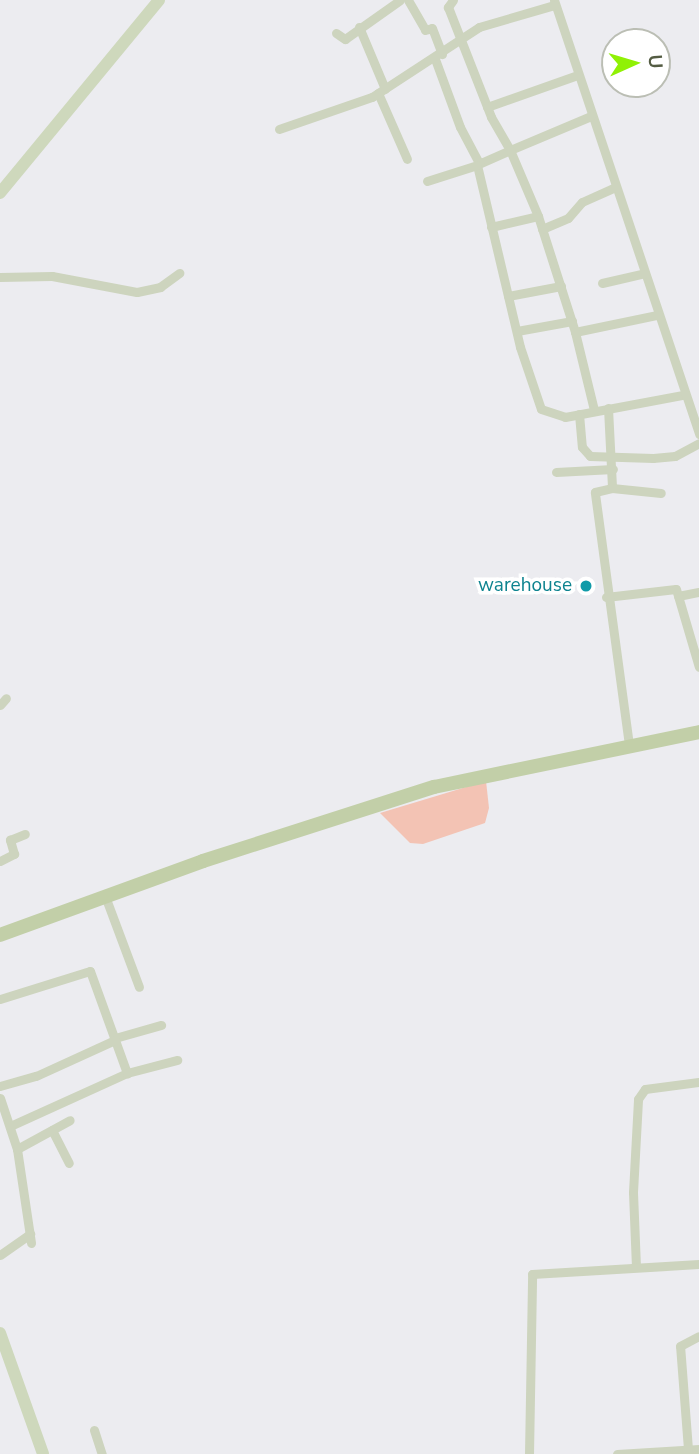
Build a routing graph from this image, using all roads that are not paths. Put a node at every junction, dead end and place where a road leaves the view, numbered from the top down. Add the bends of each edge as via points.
1 (159, 0) edge
2 (400, 0) edge
3 (408, 0) edge
4 (453, 0) edge
5 (551, 3) edge
6 (359, 27) junction
7 (337, 33) dead end
8 (462, 37) junction
9 (439, 57) junction
10 (578, 75) junction
11 (382, 91) junction
12 (487, 107) junction
13 (591, 116) junction
14 (279, 129) dead end
15 (510, 150) junction
16 (407, 159) dead end
17 (478, 164) junction
18 (427, 181) dead end
19 (616, 187) junction
20 (0, 193) edge
21 (538, 216) junction
22 (491, 227) junction
23 (542, 229) junction
24 (179, 273) dead end
25 (645, 273) junction
26 (0, 277) edge
27 (602, 283) dead end
28 (561, 286) junction
29 (508, 296) junction
30 (656, 315) junction
31 (572, 321) junction
32 (517, 331) junction
33 (575, 332) junction
34 (683, 395) junction
35 (608, 408) junction
36 (594, 410) junction
37 (579, 414) junction
38 (699, 434) edge
39 (699, 443) edge
40 (613, 458) junction
41 (613, 469) junction
42 (556, 472) dead end
43 (612, 488) junction
44 (661, 493) dead end
45 (699, 592) edge
46 (678, 596) junction
47 (606, 597) junction
48 (699, 667) edge
49 (699, 732) edge
50 (629, 746) junction
51 (25, 834) dead end
52 (0, 861) edge
53 (105, 896) junction
54 (0, 935) edge
55 (139, 987) dead end
56 (0, 999) edge
57 (161, 1025) dead end
58 (115, 1039) junction
59 (177, 1060) dead end
60 (127, 1073) junction
61 (699, 1082) edge
62 (0, 1086) edge
63 (0, 1098) edge
64 (70, 1120) dead end
65 (10, 1126) junction
66 (52, 1130) junction
67 (17, 1149) junction
68 (69, 1163) dead end
69 (0, 1255) edge
70 (699, 1264) edge
71 (636, 1267) junction
72 (0, 1333) edge
73 (699, 1336) edge
74 (94, 1430) dead end
75 (688, 1449) junction
76 (699, 1449) edge
77 (43, 1454) edge
78 (102, 1454) edge
79 (529, 1454) edge
80 (617, 1454) edge

1 - 20 street
2 - 6 street
3 - 9 street via 425,30 432,28
4 - 8 street via 449,8
5 - 8 street
5 - 10 street
6 - 7 street via 344,40
6 - 11 street
8 - 9 street
8 - 12 street
9 - 11 street
9 - 17 street via 460,127
10 - 12 street
10 - 13 street
11 - 14 street
11 - 16 street
12 - 15 street
13 - 15 street
13 - 19 street
15 - 17 street
15 - 21 street
17 - 18 street
17 - 22 street
19 - 23 street via 575,206 568,218
19 - 25 street
21 - 22 street
21 - 23 street
22 - 29 street
23 - 28 street
24 - 26 street via 160,287 137,292 52,276
25 - 27 street
25 - 30 street
28 - 29 street
28 - 31 street
29 - 32 street
30 - 33 street
30 - 34 street
31 - 32 street
31 - 33 street
32 - 37 street via 541,409 556,417
33 - 36 street
34 - 35 street
34 - 38 street
35 - 36 street
35 - 40 street
36 - 37 street
37 - 40 street via 583,452
39 - 40 street via 675,456
40 - 41 street
41 - 42 street
41 - 43 street
43 - 44 street
43 - 47 street via 595,492
45 - 46 street
46 - 47 street via 669,586
46 - 48 street
47 - 50 street
49 - 50 main road
50 - 53 main road via 434,787
51 - 52 street via 10,840 13,854
53 - 54 main road
53 - 55 street
56 - 58 street via 89,970
57 - 58 street
58 - 60 street
58 - 62 street via 36,1076
59 - 60 street
60 - 65 street
61 - 71 street via 645,1089 638,1099
63 - 65 street
64 - 66 street
65 - 67 street
66 - 67 street
66 - 68 street
67 - 69 street via 30,1238
70 - 71 street
71 - 79 street via 532,1274
72 - 77 street
73 - 75 street via 680,1346
74 - 78 street
75 - 76 street
75 - 80 street

